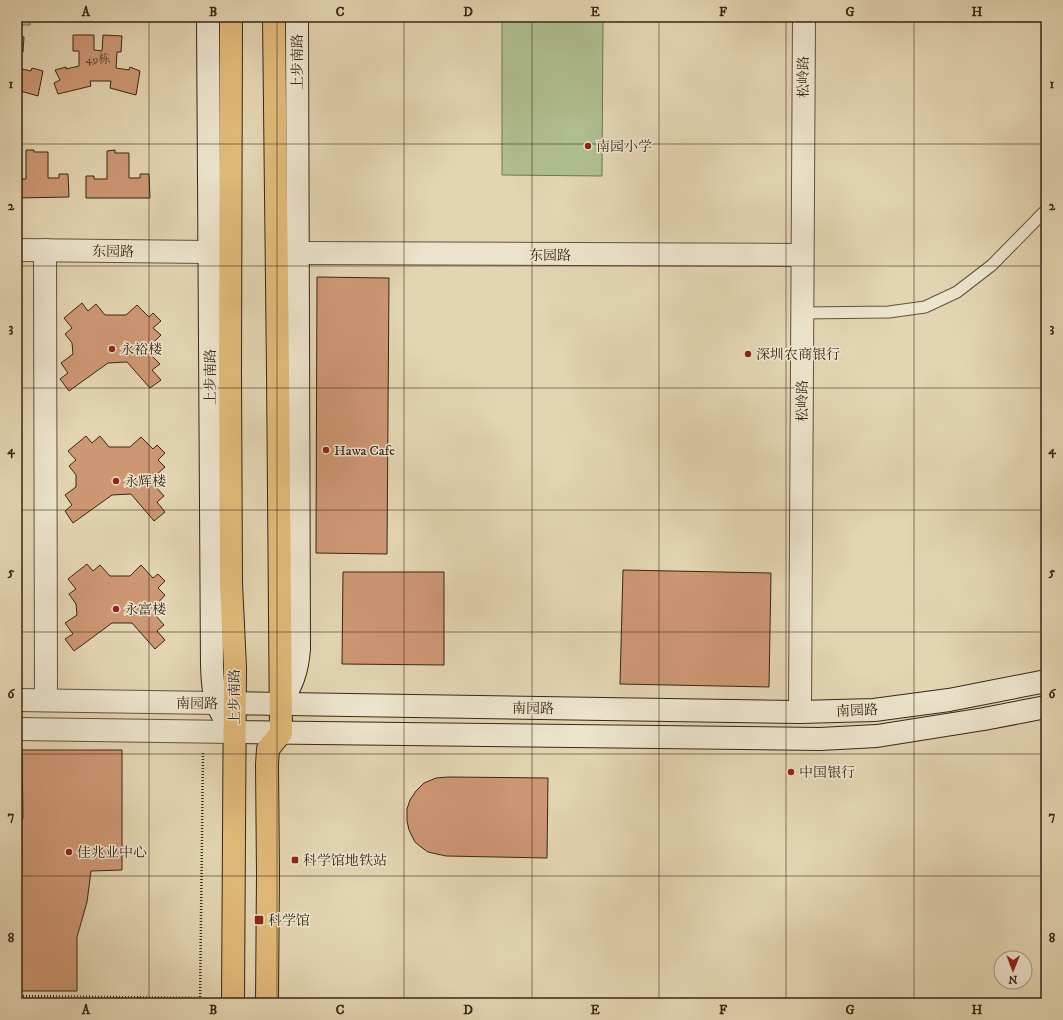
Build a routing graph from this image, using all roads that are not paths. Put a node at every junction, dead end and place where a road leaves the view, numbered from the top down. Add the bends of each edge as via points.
1 (208, 17) edge
2 (231, 17) edge
3 (274, 17) edge
4 (297, 17) edge
5 (804, 17) edge
6 (1046, 210) edge
7 (17, 250) edge
8 (45, 250) junction
9 (210, 252) junction
10 (298, 253) junction
11 (802, 255) junction
12 (802, 313) junction
13 (1046, 681) edge
14 (17, 700) edge
15 (46, 700) junction
16 (225, 703) junction
17 (281, 704) junction
18 (1046, 707) edge
19 (800, 712) junction
20 (17, 729) edge
21 (234, 732) junction
22 (281, 733) junction
23 (233, 1003) edge
24 (267, 1003) edge

1 - 9 main road, 上步南路
2 - 16 main road, 上步南路 via 231,583 235,667
3 - 17 main road, 上步南路
4 - 10 main road, 上步南路
5 - 11 main road, 松岭路
6 - 12 lane via 992,265 957,292 925,307 889,312
7 - 8 main road, 东园路
8 - 9 main road, 东园路
8 - 15 main road
9 - 16 main road, 上步南路 via 212,666 213,684
10 - 11 main road, 东园路
10 - 17 main road, 上步南路 via 298,649 294,679
11 - 12 main road, 松岭路
12 - 19 main road, 松岭路
13 - 19 main road, 南园路 via 949,700 882,709
14 - 15 main road, 南园路
15 - 16 main road, 南园路
16 - 17 main road, 南园路
16 - 21 main road, 上步南路
17 - 19 main road, 南园路
17 - 22 main road, 上步南路
18 - 22 main road, 南园路 via 877,736 820,739
20 - 21 main road, 南园路
21 - 22 main road, 南园路
21 - 23 main road, 上步南路
22 - 24 main road via 268,749 267,765

